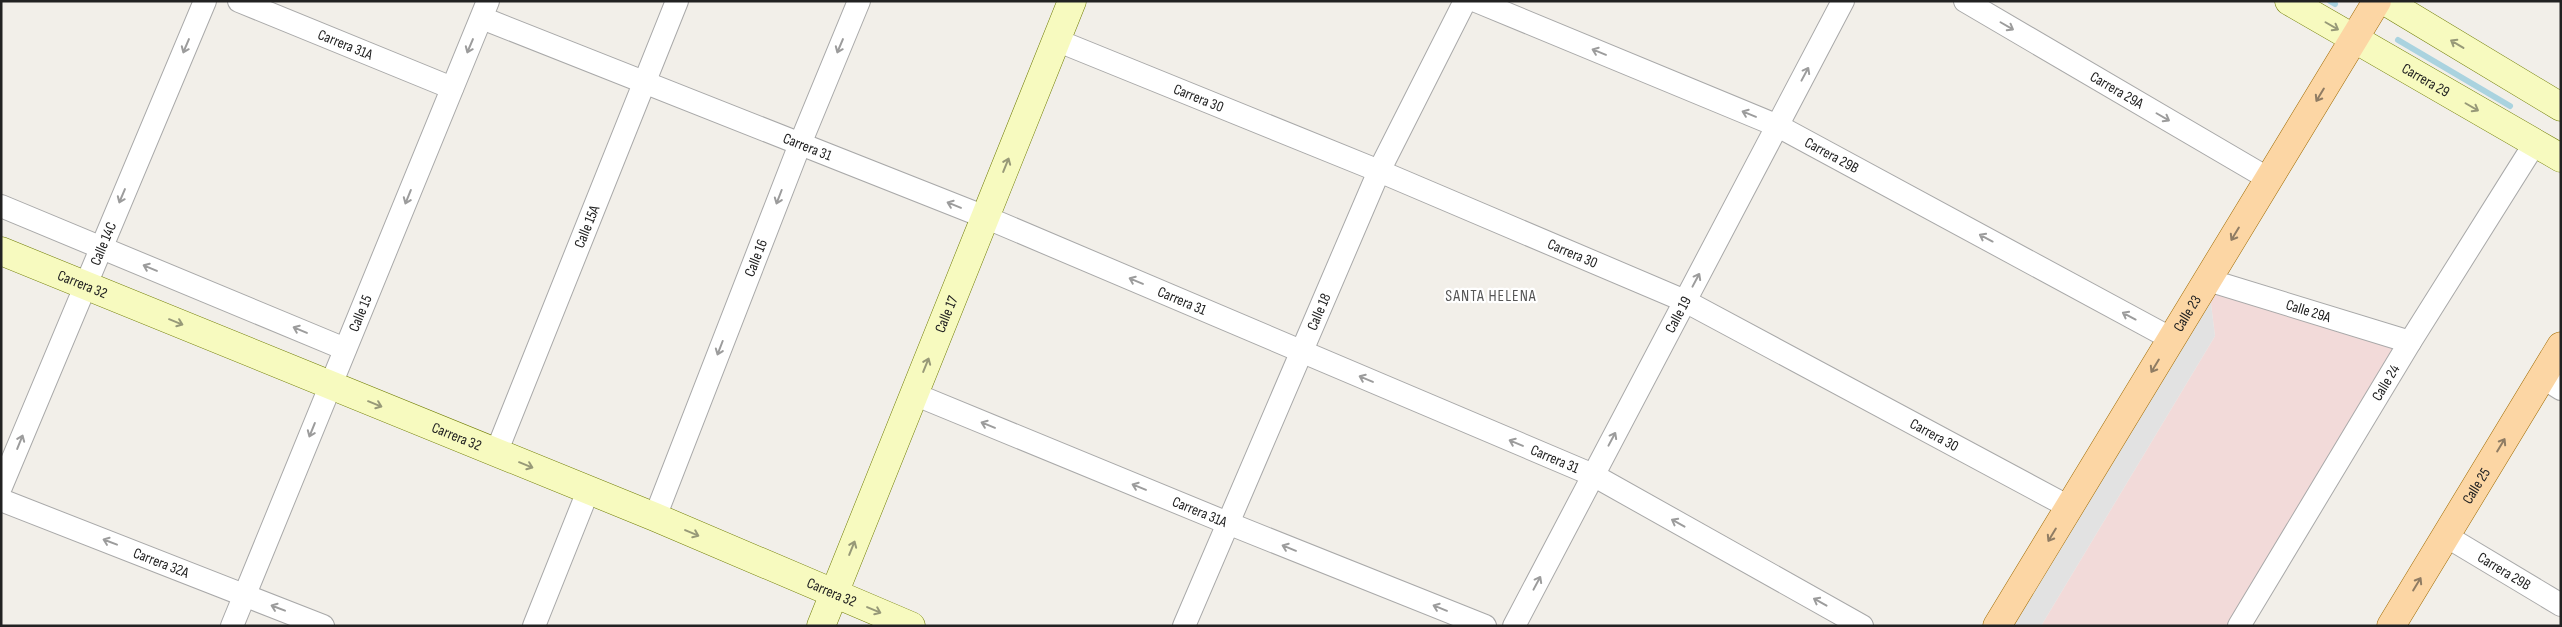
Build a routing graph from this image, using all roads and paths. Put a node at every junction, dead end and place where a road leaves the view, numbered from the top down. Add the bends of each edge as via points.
1 (205, 1) edge
2 (239, 1) edge
3 (677, 1) edge
4 (859, 1) edge
5 (1072, 1) edge
6 (1465, 1) edge
7 (1476, 1) edge
8 (1843, 1) edge
9 (1965, 1) edge
10 (2290, 1) edge
11 (2377, 1) edge
12 (2385, 1) edge
13 (485, 10) edge
14 (2354, 39) junction
15 (1056, 40) junction
16 (645, 83) junction
17 (452, 88) junction
18 (2560, 105) edge
19 (1778, 126) junction
20 (2535, 143) junction
21 (800, 144) junction
22 (2561, 158) edge
23 (1379, 171) junction
24 (2269, 179) junction
25 (1, 206) edge
26 (985, 217) junction
27 (100, 247) junction
28 (1, 251) edge
29 (2208, 280) junction
30 (84, 285) junction
31 (1685, 301) junction
32 (2172, 338) junction
33 (2410, 342) junction
34 (2561, 346) edge
35 (345, 349) junction
36 (1301, 352) junction
37 (2551, 383) edge
38 (330, 385) junction
39 (914, 394) junction
40 (496, 453) junction
41 (1593, 475) junction
42 (1, 487) edge
43 (588, 490) junction
44 (1, 500) edge
45 (2069, 507) junction
46 (655, 518) junction
47 (1230, 524) junction
48 (2446, 536) junction
49 (834, 594) junction
50 (246, 595) junction
51 (2561, 605) edge
52 (232, 626) edge
53 (323, 626) edge
54 (534, 626) edge
55 (821, 626) edge
56 (911, 626) edge
57 (1184, 626) edge
58 (1486, 626) edge
59 (1514, 626) edge
60 (1862, 626) edge
61 (1997, 626) edge
62 (2239, 626) edge
63 (2392, 626) edge

1 -> 27 street, Calle 14C
2 - 17 street, Carrera 31A
3 - 16 street, Calle 15A
4 -> 21 street, Calle 16
5 - 15 street, Calle 17
6 - 23 street, Calle 18
19 -> 7 street, Carrera 29B
19 -> 8 street, Calle 19
9 -> 24 street, Carrera 29A
10 -> 14 street, Carrera 29
11 - 14 main road, Calle 23
18 -> 12 street
13 - 16 street, Carrera 31
13 -> 17 street, Calle 15
14 -> 20 street, Carrera 29
14 -> 24 main road, Calle 23
15 - 23 street, Carrera 30
26 -> 15 street, Calle 17
16 - 21 street, Carrera 31
16 - 40 street, Calle 15A
17 -> 35 street, Calle 15
31 -> 19 street, Calle 19
32 -> 19 street, Carrera 29B
20 - 22 street, Carrera 29
20 - 33 street, Calle 24
26 -> 21 street, Carrera 31
21 -> 46 street, Calle 16
23 - 31 street, Carrera 30
23 - 36 street, Calle 18
24 -> 29 main road, Calle 23
25 - 27 street
36 -> 26 street, Carrera 31
39 -> 26 street, Calle 17
27 - 30 street, Calle 14C
35 -> 27 street
28 - 30 street, Carrera 32
29 - 32 main road, Calle 23
29 - 33 street, Calle 29A
30 -> 38 street, Carrera 32
42 -> 30 street, Calle 14C
41 -> 31 street, Calle 19
31 - 45 street, Carrera 30
32 -> 45 main road, Calle 23
33 - 62 street, Calle 24
34 - 37 main road, Calle 25
35 - 38 street, Calle 15
41 -> 36 street, Carrera 31
36 - 47 street, Calle 18
48 -> 37 main road, Calle 25
38 -> 40 street, Carrera 32
38 -> 50 street, Calle 15
47 -> 39 street, Carrera 31A
49 -> 39 street, Calle 17
40 -> 43 street, Carrera 32
59 -> 41 street, Calle 19
60 -> 41 street, Carrera 31
43 - 46 street, Carrera 32
43 - 54 street
50 -> 44 street, Carrera 32A
45 -> 61 main road, Calle 23
46 -> 49 street, Carrera 32
47 - 57 street, Calle 18
58 -> 47 street, Carrera 31A
48 - 51 street, Carrera 29B
63 -> 48 main road, Calle 25
49 - 55 street, Calle 17
49 -> 56 street, Carrera 32
50 - 52 street, Calle 15
53 -> 50 street, Carrera 32A

